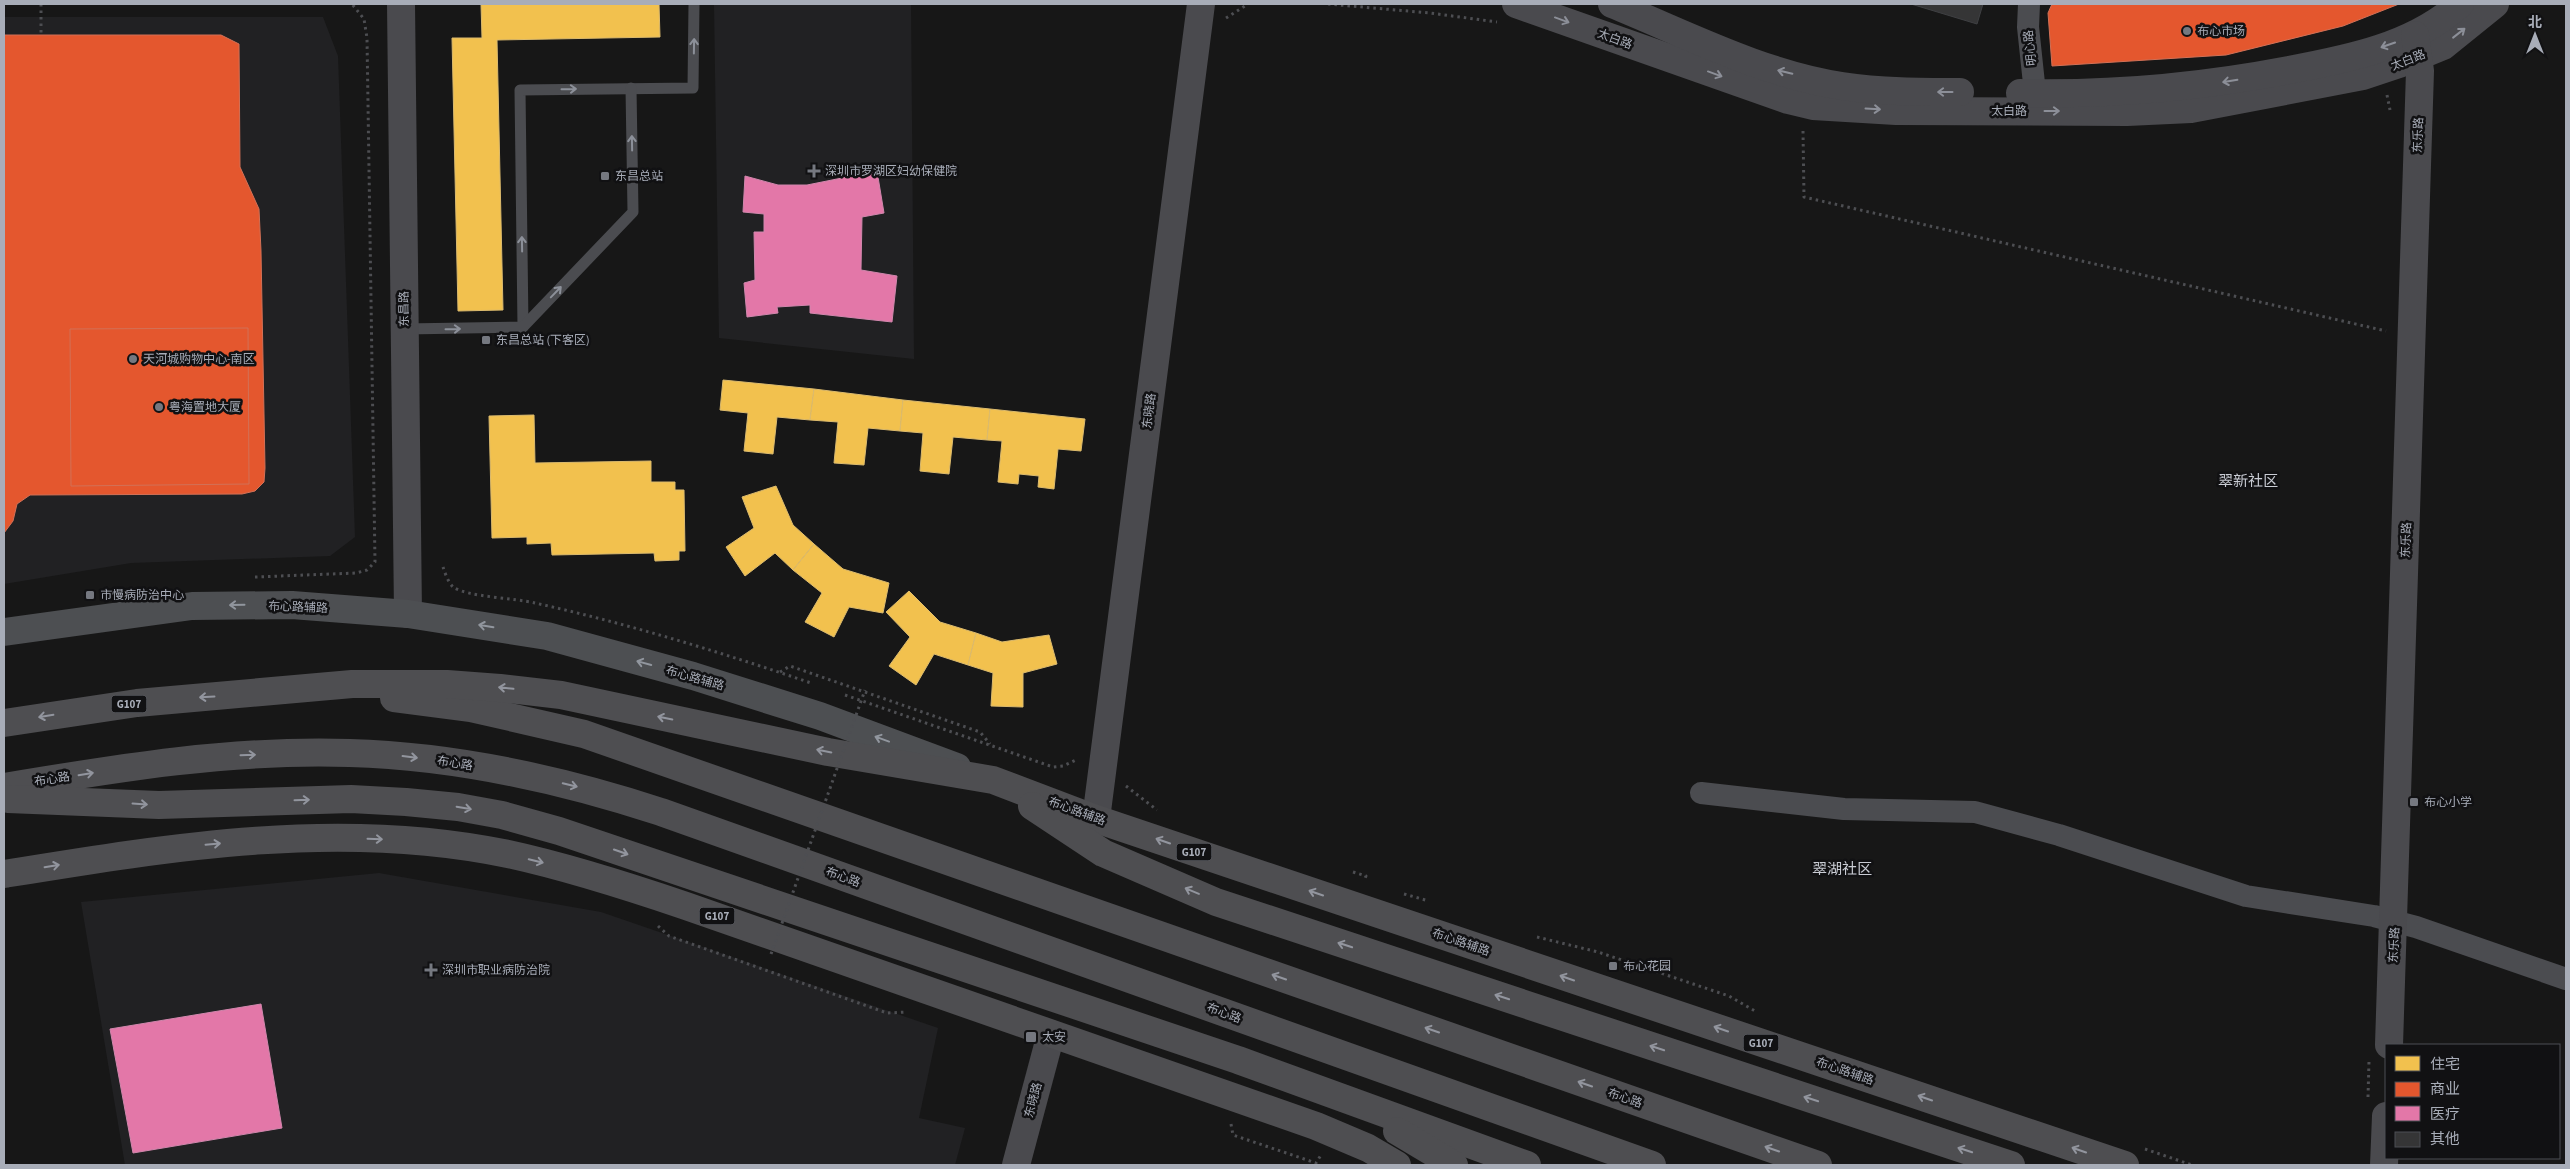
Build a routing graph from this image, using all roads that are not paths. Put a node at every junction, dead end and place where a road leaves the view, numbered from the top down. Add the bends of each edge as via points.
1 (401, 4) edge
2 (694, 4) edge
3 (1201, 4) edge
4 (1612, 4) edge
5 (2029, 4) edge
6 (2460, 4) edge
7 (2495, 4) edge
8 (1510, 13) edge
9 (2417, 46) junction
10 (631, 88) junction
11 (2035, 93) junction
12 (522, 327) junction
13 (405, 330) junction
14 (408, 614) junction
15 (4, 632) edge
16 (256, 694) junction
17 (4, 723) edge
18 (993, 780) junction
19 (4, 787) edge
20 (1701, 793) dead end
21 (4, 799) edge
22 (1096, 818) junction
23 (4, 874) edge
24 (2395, 922) junction
25 (2566, 980) edge
26 (1051, 1034) junction
27 (2379, 1049) edge
28 (1307, 1085) junction
29 (2377, 1109) edge
30 (1016, 1165) edge
31 (1397, 1165) edge
32 (1454, 1165) edge
33 (1527, 1165) edge
34 (1652, 1165) edge
35 (1818, 1165) edge
36 (2012, 1165) edge
37 (2125, 1165) edge
38 (2384, 1165) edge

1 - 13 street, 东昌路
10 -> 2 lane via 693,88
3 - 22 street, 东晓路
11 -> 4 street, 太白路 via 1927,92 1833,84 1767,68
5 - 11 street, 明心路 via 2028,27
6 - 9 street, 太白路 via 2435,24
9 -> 7 street, 太白路 via 2443,46
8 -> 9 street, 太白路 via 1788,100 1813,106 1896,111 2127,112 2190,109 2362,76
9 -> 11 street, 太白路 via 2206,85
9 - 24 street, 东乐路 via 2420,71
12 -> 10 lane via 633,212
12 -> 10 lane via 520,90
13 -> 12 lane
13 - 14 street, 东昌路
14 -> 15 main road, 布心路辅路 via 292,605 192,606
18 -> 14 main road, 布心路辅路 via 820,716 693,676 547,636
16 -> 17 highway, 布心路 / G107 via 137,703
18 -> 16 highway, 布心路 / G107 via 828,752 561,695 438,684 352,684
35 -> 16 highway, 布心路 via 584,734 480,710 410,700
18 - 22 highway, 布心路辅路 / G107
36 -> 18 highway via 1216,902 1103,853
19 -> 34 highway, 布心路 via 173,761 295,753 399,756 539,778 661,812
20 - 24 street via 1844,809 1976,812 2059,835 2246,896
21 -> 28 highway via 159,805 351,799 458,807 502,815 578,837
37 -> 22 highway, 布心路辅路 / G107
23 -> 26 highway, G107 via 148,851 292,838 401,840 470,848 609,880
24 - 25 street
24 - 27 street, 东乐路
26 - 30 street, 东晓路
26 - 31 highway, G107 via 1316,1126 1368,1148
28 - 32 highway via 1402,1133
28 - 33 highway
29 - 38 street

